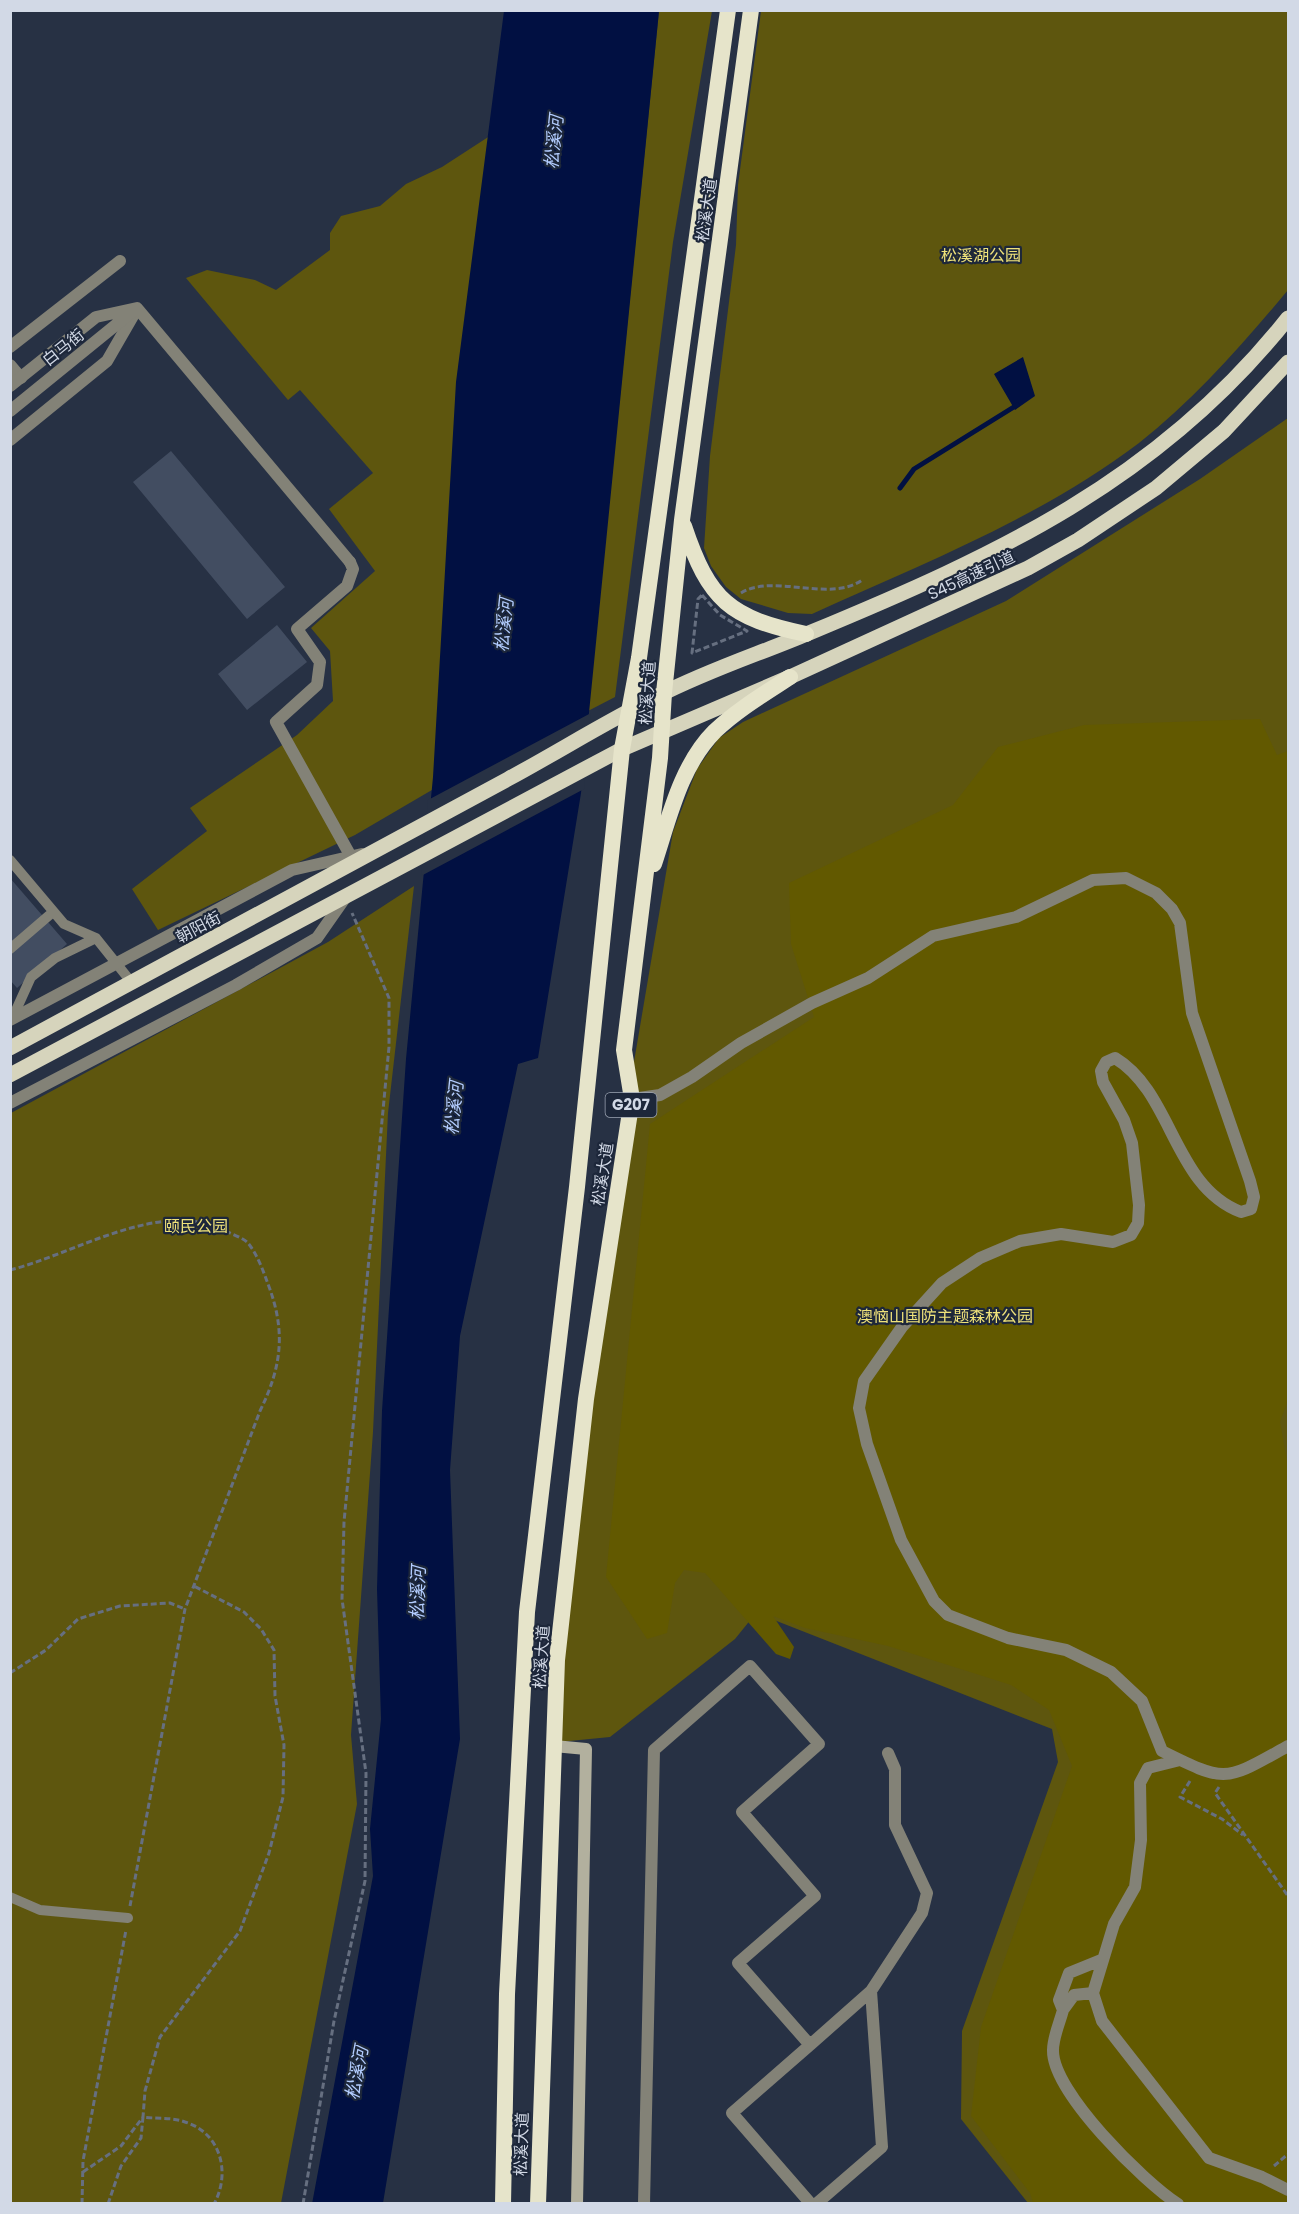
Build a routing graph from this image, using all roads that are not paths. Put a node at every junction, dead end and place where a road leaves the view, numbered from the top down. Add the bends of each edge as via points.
1 (728, 10) edge
2 (751, 10) edge
3 (120, 261) dead end
4 (137, 308) junction
5 (1288, 318) edge
6 (10, 347) edge
7 (1288, 362) edge
8 (10, 365) edge
9 (21, 378) junction
10 (10, 386) edge
11 (10, 411) edge
12 (10, 440) edge
13 (682, 520) junction
14 (806, 634) junction
15 (790, 677) junction
16 (664, 693) junction
17 (628, 711) junction
18 (599, 730) joint
19 (663, 733) junction
20 (622, 749) junction
21 (10, 860) edge
22 (352, 860) junction
23 (345, 898) junction
24 (643, 899) junction
25 (53, 912) junction
26 (96, 938) junction
27 (10, 948) edge
28 (118, 963) junction
29 (132, 983) junction
30 (144, 1004) junction
31 (11, 1018) edge
32 (10, 1048) edge
33 (10, 1075) edge
34 (632, 1099) junction
35 (10, 1102) edge
36 (554, 1746) junction
37 (1288, 1746) edge
38 (888, 1752) dead end
39 (1180, 1760) junction
40 (10, 1897) edge
41 (128, 1918) road end
42 (1101, 1960) junction
43 (871, 1991) junction
44 (1093, 1993) junction
45 (1064, 2010) junction
46 (810, 2044) junction
47 (1288, 2190) edge
48 (503, 2204) edge
49 (538, 2204) edge
50 (577, 2204) edge
51 (644, 2204) edge
52 (811, 2204) edge
53 (816, 2204) edge
54 (1178, 2204) edge

1 - 17 highway, 松溪大道 / G207 via 639,658
2 - 13 highway, 松溪大道 / G207
3 - 6 street
4 - 9 street, 白马街 via 96,317
4 - 11 street, 白马街
4 - 12 street via 107,361
4 - 22 street via 353,569 347,586 297,629 320,662 317,685 276,722
5 - 14 main road, S45高速引道 via 1202,410 1124,474 1005,546
7 - 15 main road, S45高速引道 via 1224,431 1156,488 1078,540 982,591
8 - 9 street
9 - 10 street, 白马街
13 - 14 highway via 699,567 722,600 749,620
13 - 16 highway, 松溪大道 / G207
14 - 16 main road, S45高速引道
15 - 19 main road, S45高速引道
15 - 24 highway via 723,724 699,750 685,775
16 - 17 main road, S45高速引道
16 - 19 highway, 松溪大道 / G207
17 - 18 main road, S45高速引道
17 - 20 highway, 松溪大道 / G207
18 - 22 main road, 朝阳街
19 - 20 main road, S45高速引道
19 - 24 highway, 松溪大道 / G207
20 - 23 main road, S45高速引道
20 - 48 highway, 松溪大道 / G207 via 577,1187 527,1612 507,1994
21 - 25 lane
22 - 28 street via 292,870
22 - 29 main road, 朝阳街
23 - 30 main road
23 - 35 street via 317,938 236,985
24 - 34 highway, 松溪大道 / G207 via 624,1050
25 - 26 lane via 64,924
25 - 27 lane
26 - 28 lane
26 - 31 lane via 55,958 31,977
28 - 29 lane
28 - 31 street
29 - 30 main road
29 - 32 main road, 朝阳街
30 - 33 main road
34 - 36 highway, 松溪大道 / G207 via 586,1399 557,1660
34 - 39 street via 660,1095 741,1042 868,978 933,936 1016,917 1093,880 1126,878 1164,900 1180,923 1192,1013 1250,1181 1254,1197 1251,1209 1241,1212 1229,1208 1215,1195 1180,1151 1138,1077 1115,1058 1106,1062 1101,1071 1102,1082 1132,1143 1139,1205 1138,1223 1131,1235 1113,1242 1061,1234 1020,1241 980,1258 942,1283 902,1327 864,1381 860,1408 867,1444 901,1540 934,1601 948,1616 1008,1638 1066,1650 1111,1672 1142,1701 1162,1751
36 - 49 highway, 松溪大道 / G207
36 - 50 main road via 586,1749
37 - 39 street via 1227,1776 1198,1770
38 - 43 street via 895,1769 895,1825 927,1893 922,1913
39 - 42 street via 1148,1768 1140,1784 1141,1840 1135,1887 1114,1924
40 - 41 lane via 40,1910
42 - 44 street
42 - 45 street via 1069,1973 1059,2000
43 - 46 street
43 - 53 street via 882,2146
44 - 45 street via 1074,1995
44 - 47 street via 1102,2021 1209,2158
45 - 54 street via 1053,2050 1058,2071 1073,2100 1132,2164
46 - 51 street via 738,1963 815,1896 742,1812 819,1744 750,1666 654,1750
46 - 52 street via 732,2113

